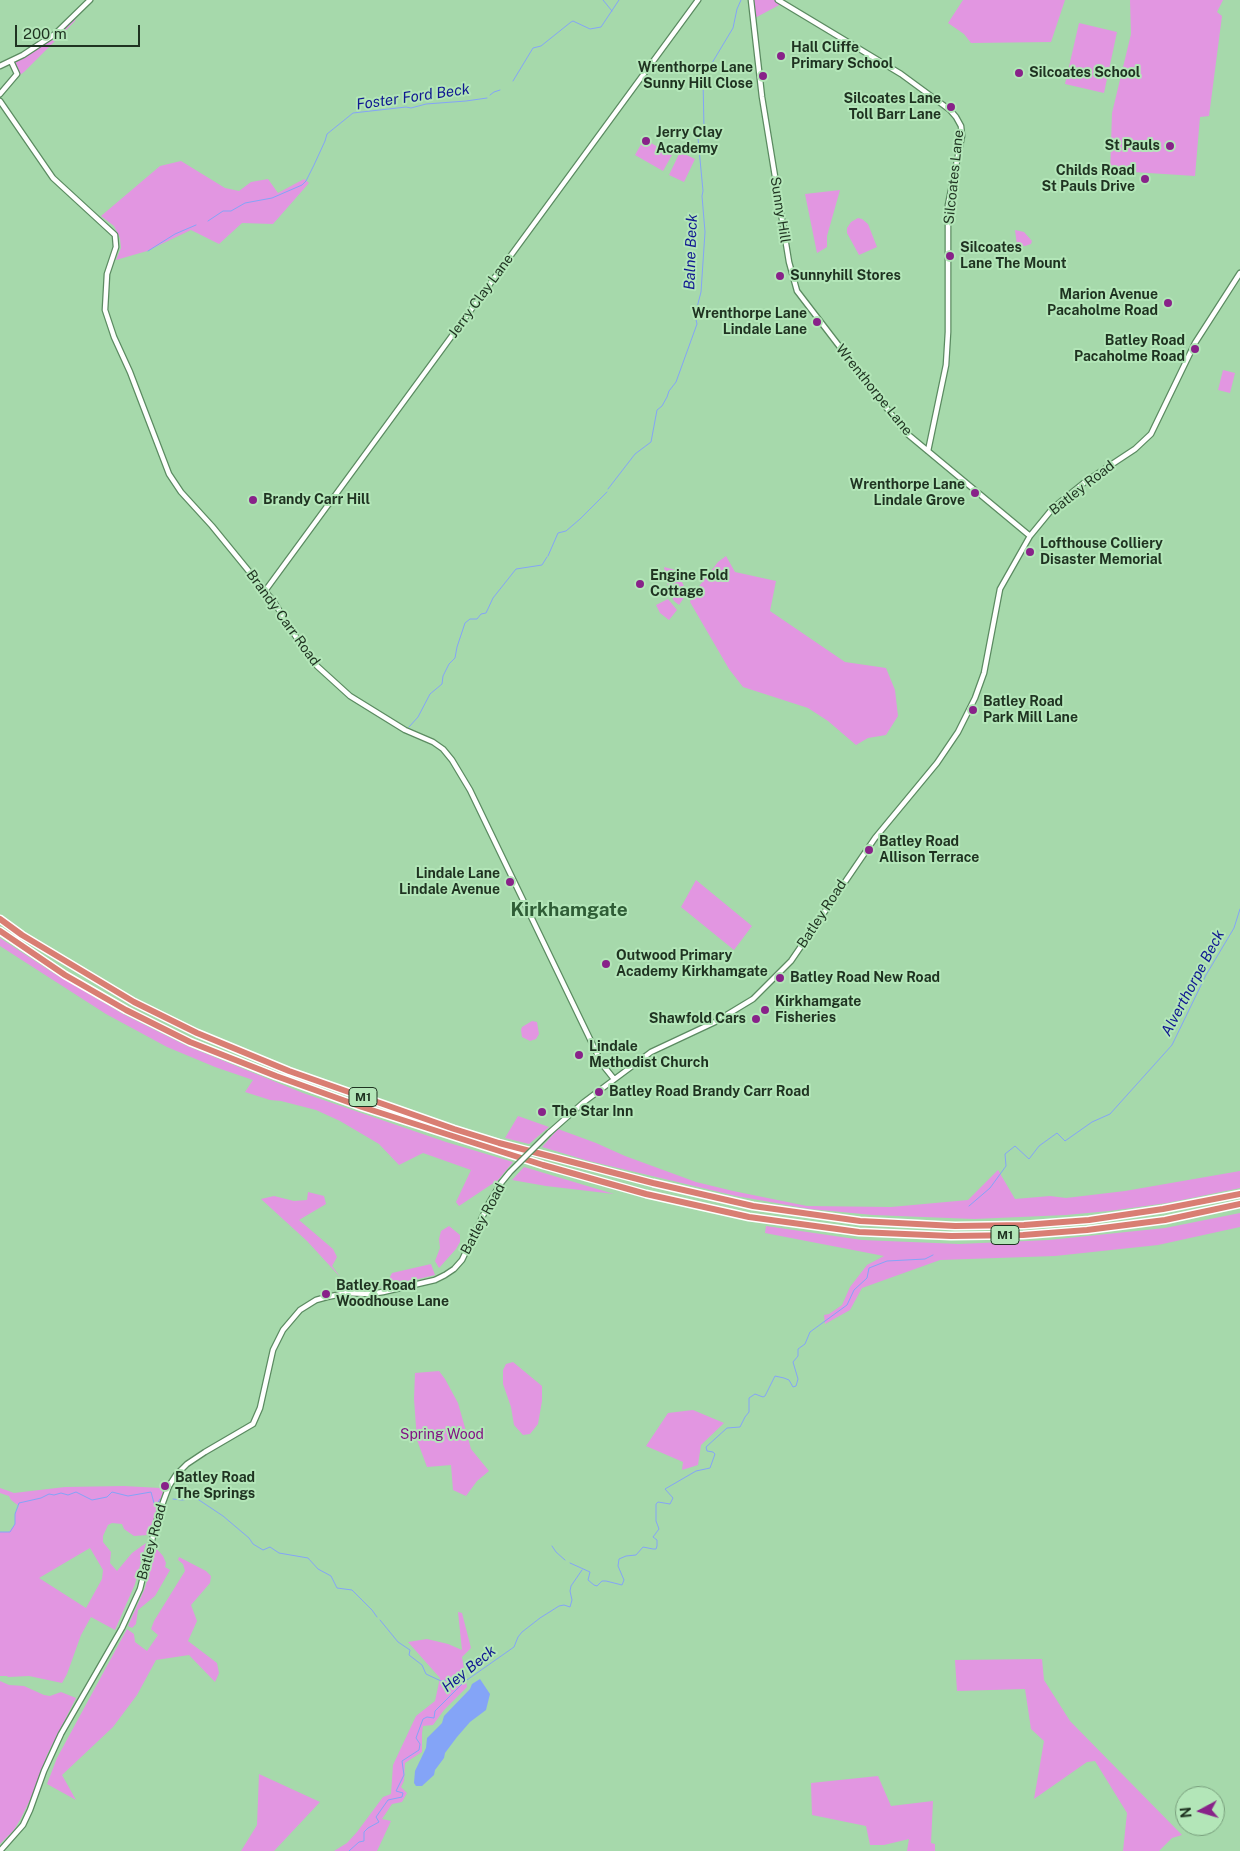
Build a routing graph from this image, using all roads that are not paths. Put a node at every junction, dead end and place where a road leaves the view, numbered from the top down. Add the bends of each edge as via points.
1 (90, 0) edge
2 (698, 0) edge
3 (750, 0) edge
4 (778, 0) edge
5 (12, 61) junction
6 (0, 66) edge
7 (0, 94) edge
8 (0, 102) edge
9 (1240, 273) edge
10 (797, 291) joint
11 (928, 451) junction
12 (1030, 536) junction
13 (265, 591) junction
14 (0, 919) edge
15 (0, 931) edge
16 (614, 1080) junction
17 (1240, 1194) edge
18 (1240, 1204) edge
19 (0, 1851) edge

1 - 5 street via 55,34
2 - 13 street, Jerry Clay Lane
3 - 10 street, Sunny Hill via 767,128 789,262
4 - 11 street, Silcoates Lane via 906,78 950,110 961,126 962,136 948,206 946,365
5 - 6 street
5 - 7 street via 18,74
8 - 13 street, Brandy Carr Road via 53,178 115,235 116,247 107,274 106,310 114,338 169,474
9 - 12 street, Batley Road via 1195,343 1151,434 1053,508
10 - 11 street, Wrenthorpe Lane via 895,420
11 - 12 street, Wrenthorpe Lane
12 - 16 street, Batley Road via 1000,589 984,673 958,732 937,763 875,838 791,961 758,994 736,1010 651,1052
13 - 16 street, Brandy Carr Road via 308,656 350,696 405,730 433,742 452,760 470,790 602,1064
14 - 17 highway, M1 via 134,1002 197,1033 289,1071 454,1129 653,1183 753,1206 860,1221 1024,1226 1089,1220
15 - 18 highway, M1 via 65,975 126,1010 190,1042 276,1076 542,1165 646,1194 749,1217 859,1232 1023,1235 1165,1220
16 - 19 street, Batley Road, bridge via 571,1113 510,1172 489,1203 465,1255 454,1269 434,1280 377,1293 347,1293 316,1300 300,1310 287,1326 273,1350 253,1424 187,1464 169,1486 140,1589 122,1628 61,1734 22,1825

